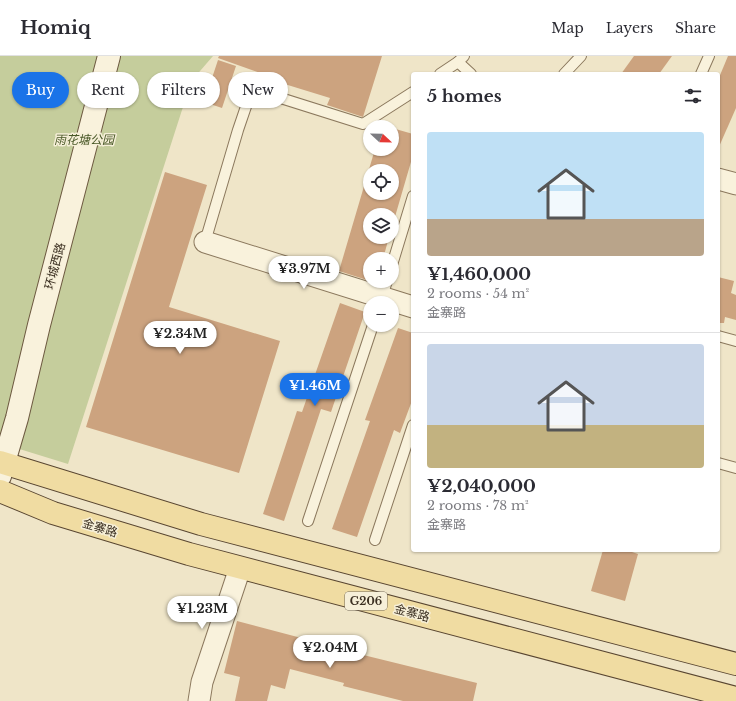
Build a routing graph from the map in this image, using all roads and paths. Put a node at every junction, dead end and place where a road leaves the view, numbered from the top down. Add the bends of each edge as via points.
1 (109, 56) edge
2 (581, 56) edge
3 (709, 56) edge
4 (461, 59) edge
5 (443, 72) edge
6 (455, 72) edge
7 (469, 72) edge
8 (566, 72) edge
9 (703, 72) edge
10 (411, 93) edge
11 (720, 180) edge
12 (736, 184) edge
13 (411, 205) edge
14 (205, 242) joint
15 (396, 252) edge
16 (383, 294) edge
17 (411, 306) edge
18 (371, 332) edge
19 (720, 337) edge
20 (736, 341) edge
21 (411, 431) edge
22 (720, 464) edge
23 (1, 467) edge
24 (736, 468) edge
25 (0, 491) edge
26 (308, 521) dead end
27 (375, 540) dead end
28 (240, 568) junction
29 (736, 664) edge
30 (736, 698) edge
31 (199, 701) edge

1 - 23 street, 环城西路 via 17,418
2 - 8 lane
3 - 9 lane
4 - 5 lane
4 - 6 lane
4 - 7 lane
10 - 14 lane via 363,124 252,90
11 - 12 street
13 - 15 lane
14 - 16 street
16 - 17 street
18 - 26 lane
19 - 20 lane
21 - 27 lane
22 - 24 lane
23 - 29 main road via 201,524
25 - 28 main road, 金寨路 / G206 via 53,513
28 - 30 main road, 金寨路 / G206
28 - 31 street via 202,682

